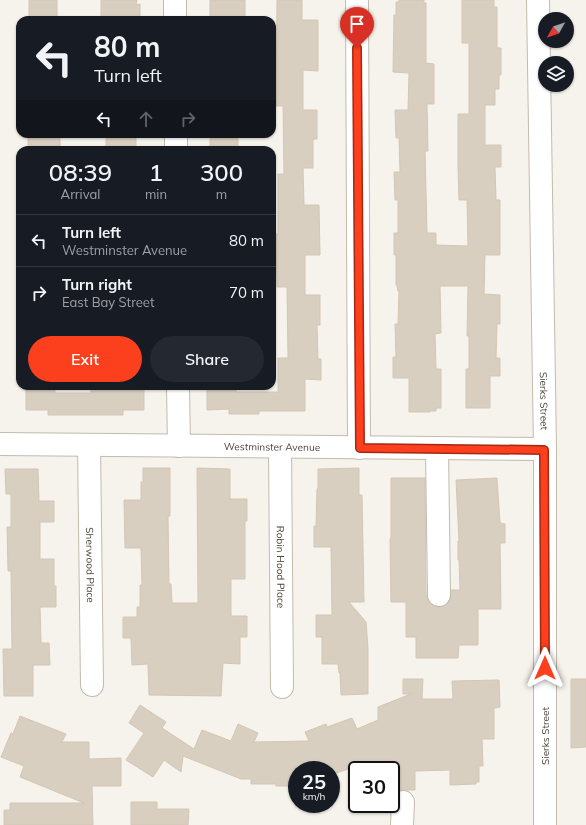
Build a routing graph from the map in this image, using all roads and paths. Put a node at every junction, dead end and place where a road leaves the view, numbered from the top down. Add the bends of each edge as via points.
1 (175, 0) edge
2 (357, 0) edge
3 (538, 0) edge
4 (175, 16) edge
5 (178, 390) edge
6 (0, 444) edge
7 (89, 445) junction
8 (179, 446) junction
9 (280, 447) junction
10 (360, 448) junction
11 (437, 448) junction
12 (544, 450) junction
13 (439, 596) dead end
14 (92, 685) dead end
15 (282, 687) dead end
16 (403, 802) dead end
17 (402, 825) edge
18 (545, 825) edge

1 - 4 street
2 - 10 street
3 - 12 street, Sierks Street
5 - 8 street
6 - 7 street, Westminster Avenue
7 - 8 street, Westminster Avenue
7 - 14 street, Sherwood Place
8 - 9 street, Westminster Avenue
9 - 10 street, Westminster Avenue
9 - 15 street, Robin Hood Place
10 - 11 street, Westminster Avenue
11 - 12 street, Westminster Avenue
11 - 13 street
12 - 18 street, Sierks Street
16 - 17 street

